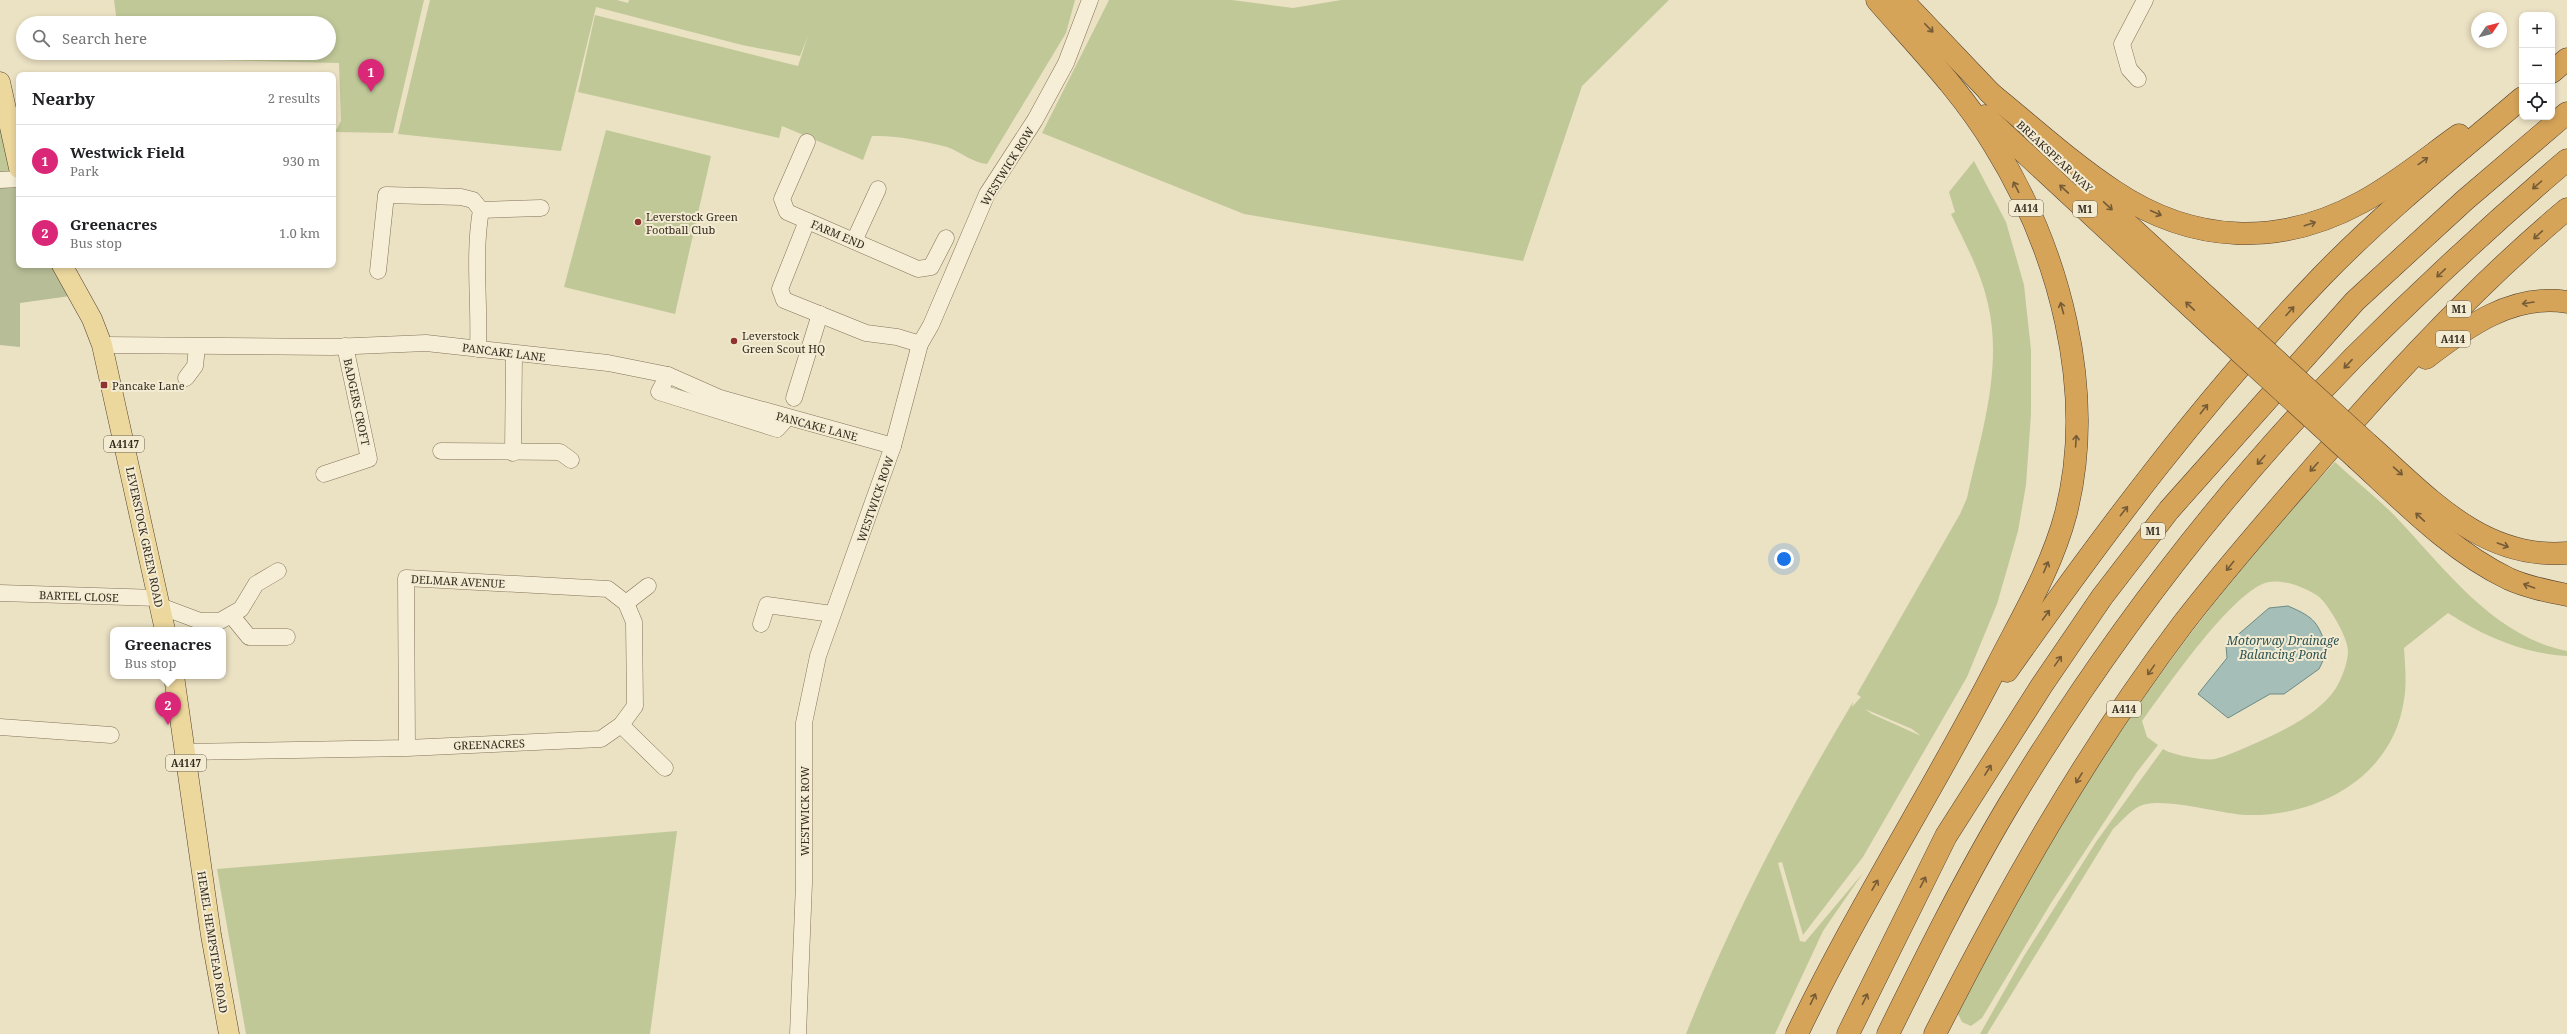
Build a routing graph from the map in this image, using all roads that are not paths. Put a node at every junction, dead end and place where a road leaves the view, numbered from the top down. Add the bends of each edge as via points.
1 (1090, 0) edge
2 (1878, 0) edge
3 (1902, 0) edge
4 (2144, 0) edge
5 (2567, 58) edge
6 (2555, 66) edge
7 (2555, 69) edge
8 (2138, 78) dead end
9 (0, 82) edge
10 (1951, 84) junction
11 (1989, 92) junction
12 (2519, 92) edge
13 (2519, 101) edge
14 (2567, 113) edge
15 (807, 142) dead end
16 (16, 147) edge
17 (2567, 160) edge
18 (16, 179) edge
19 (0, 180) edge
20 (878, 189) dead end
21 (541, 208) dead end
22 (2567, 209) edge
23 (481, 210) junction
24 (807, 221) junction
25 (946, 238) dead end
26 (854, 241) junction
27 (64, 268) edge
28 (378, 271) dead end
29 (2567, 302) edge
30 (820, 314) junction
31 (2226, 326) junction
32 (920, 344) junction
33 (102, 345) junction
34 (345, 346) junction
35 (197, 347) junction
36 (478, 349) junction
37 (514, 354) junction
38 (186, 378) dead end
39 (794, 398) dead end
40 (2357, 416) junction
41 (893, 446) junction
42 (441, 451) dead end
43 (513, 452) junction
44 (2364, 453) junction
45 (571, 460) dead end
46 (324, 474) dead end
47 (2567, 553) edge
48 (278, 571) dead end
49 (648, 586) dead end
50 (0, 593) edge
51 (2567, 595) edge
52 (159, 602) junction
53 (626, 603) junction
54 (832, 614) junction
55 (231, 615) junction
56 (761, 624) dead end
57 (164, 627) edge
58 (287, 637) dead end
59 (174, 679) edge
60 (621, 725) junction
61 (0, 727) edge
62 (111, 736) dead end
63 (601, 739) joint
64 (407, 748) junction
65 (184, 752) junction
66 (1946, 764) junction
67 (665, 768) dead end
68 (229, 1034) edge
69 (798, 1034) edge
70 (1797, 1034) edge
71 (1848, 1034) edge
72 (1888, 1034) edge
73 (1935, 1034) edge

1 - 32 street, WESTWICK ROW via 1066,63 1035,120 987,194
2 - 10 highway, A414
3 -> 11 highway, BREAKSPEAR WAY
4 - 8 street via 2122,44 2129,69
5 - 6 highway
5 - 7 highway
9 - 16 main road
31 -> 10 highway, M1
66 -> 10 highway, A414 via 2038,586 2058,538 2074,469 2077,401 2072,346 2042,246 1994,145
11 -> 12 highway via 2127,200 2190,226 2262,234 2320,221 2363,202
11 -> 31 highway, BREAKSPEAR WAY
66 -> 13 highway via 2007,672 2105,534 2222,386 2322,276 2375,224
71 -> 14 highway, M1 via 1946,836 2042,685 2102,597 2169,510 2355,301 2465,200
15 - 24 street, FARM END via 782,199 787,212
17 -> 72 highway via 2484,231 2353,359 2289,428 2199,533 2072,707 2008,807 1945,921
18 - 19 street
20 - 26 street
21 - 23 street
22 -> 40 highway, M1 via 2457,312
23 - 28 street via 473,200 461,197 386,195
23 - 36 street via 476,256 480,307
24 - 26 street, FARM END
24 - 30 street via 780,289 784,300
25 - 26 street, FARM END via 931,267 918,268
27 - 33 main road, LEVERSTOCK GREEN ROAD / A4147 via 92,319
29 -> 40 highway, A414 via 2516,305 2474,324 2395,382
30 - 32 street via 866,333 897,337
30 - 39 street
31 - 44 highway, bridge
32 - 41 street, WESTWICK ROW
33 - 35 street, PANCAKE LANE
33 - 52 main road, LEVERSTOCK GREEN ROAD / A4147
34 - 35 street, PANCAKE LANE
34 - 36 street, PANCAKE LANE via 426,343
34 - 46 street, BADGERS CROFT via 369,459
35 - 38 street via 195,366
36 - 37 street, PANCAKE LANE
37 - 41 street, PANCAKE LANE via 608,363 668,376 659,392 717,404 778,429 787,418
37 - 43 street
40 -> 73 highway, A414 via 2278,506 2182,626 2110,730 2048,828 1986,934
41 - 54 street, WESTWICK ROW via 854,561
42 - 43 street
43 - 45 street via 560,452
44 -> 47 highway via 2474,532 2504,546 2529,553
51 -> 44 highway via 2537,589 2509,579 2475,559 2424,521
48 - 55 street via 256,584 241,609
49 - 53 street
50 - 52 street, BARTEL CLOSE
52 - 55 street, BARTEL CLOSE via 200,621 220,621
52 - 57 main road, LEVERSTOCK GREEN ROAD / A4147
53 - 60 street, DELMAR AVENUE via 634,622 635,706
53 - 64 street, DELMAR AVENUE via 608,589 406,578
54 - 56 street via 767,605
54 - 69 street, WESTWICK ROW via 818,656 804,723 804,883
55 - 58 street via 249,637
59 - 65 main road, A4147
60 - 63 street, DELMAR AVENUE
60 - 67 street
61 - 62 street
63 - 64 street, GREENACRES
64 - 65 street, GREENACRES
65 - 68 main road, HEMEL HEMPSTEAD ROAD / A4147
70 -> 66 highway, A414 via 1853,923

